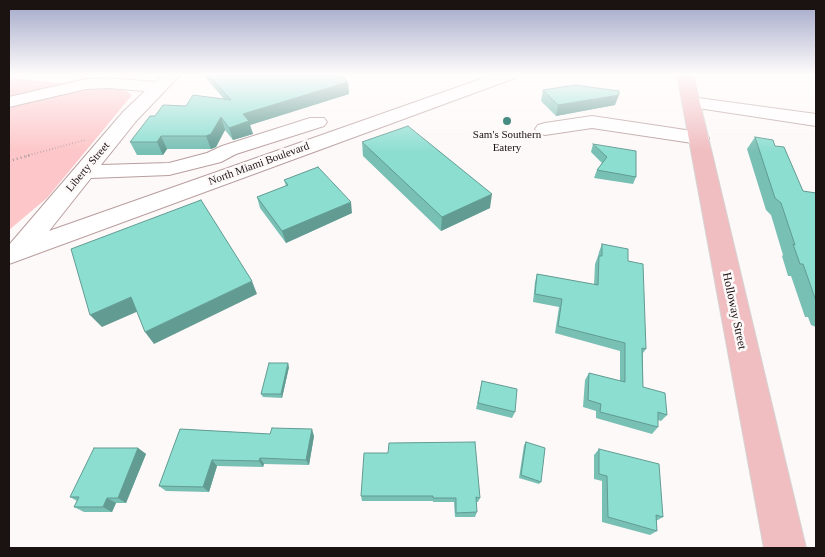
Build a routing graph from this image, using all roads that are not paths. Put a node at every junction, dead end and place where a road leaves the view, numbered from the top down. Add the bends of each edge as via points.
1 (146, 100) edge
2 (437, 100) edge
3 (691, 102) joint
4 (816, 120) edge
5 (317, 122) dead end
6 (545, 128) dead end
7 (698, 138) junction
8 (214, 158) junction
9 (165, 170) junction
10 (83, 172) junction
11 (224, 177) junction
12 (176, 194) junction
13 (12, 257) edge
14 (785, 548) edge

1 - 10 street, Liberty Street
2 - 11 street, North Miami Boulevard
3 - 4 street
3 - 7 main road, Holloway Street
5 - 8 street via 229,150
6 - 7 street via 592,122
7 - 14 main road, Holloway Street
8 - 9 street
8 - 11 street
9 - 10 street
9 - 12 street
10 - 13 street, Liberty Street
11 - 12 street, North Miami Boulevard
12 - 13 street, North Miami Boulevard

